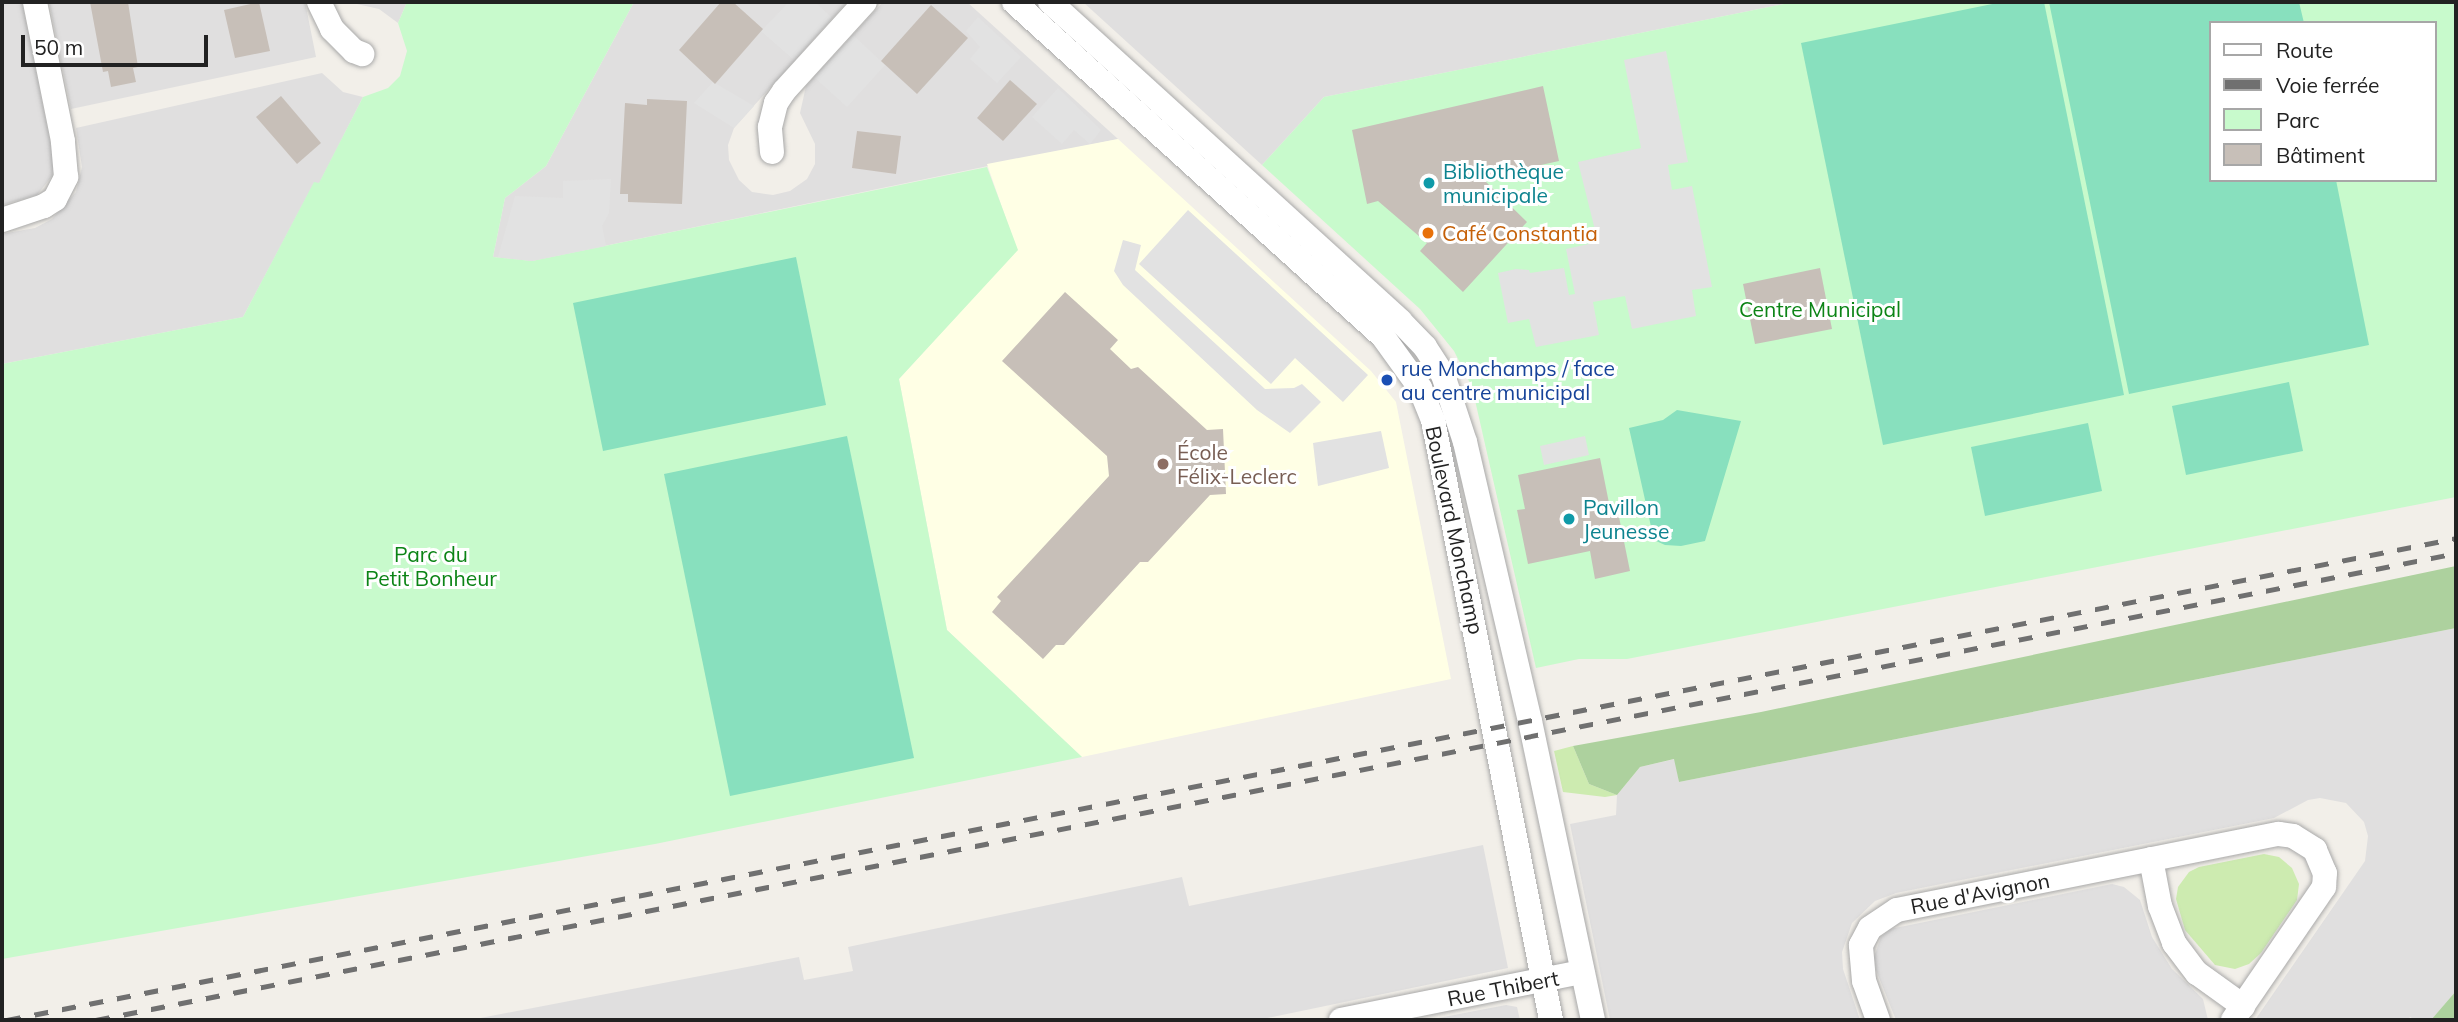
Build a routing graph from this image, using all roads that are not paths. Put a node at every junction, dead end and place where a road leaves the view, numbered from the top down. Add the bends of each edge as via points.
1 (35, 2) edge
2 (319, 2) edge
3 (865, 2) edge
4 (1014, 2) edge
5 (1050, 2) edge
6 (362, 54) dead end
7 (772, 152) dead end
8 (2, 220) edge
9 (2151, 859) junction
10 (1582, 972) junction
11 (1543, 980) junction
12 (2238, 1013) edge
13 (1341, 1020) edge
14 (1551, 1020) edge
15 (1593, 1020) edge
16 (1878, 1020) edge

1 - 8 street via 66,177 55,199
2 - 6 street via 332,29
3 - 7 street via 776,103 770,127
4 - 11 street, Boulevard Monchamp via 1384,338 1420,388 1433,420
5 - 10 street, Boulevard Monchamp via 1400,321 1443,375 1465,442 1530,721
9 - 12 street, Rue d'Avignon via 2160,906 2174,943
9 - 12 street, Rue d'Avignon via 2279,834 2300,839 2315,850 2325,873 2323,887
9 - 16 street, Rue d'Avignon via 1888,914 1870,928 1859,955
10 - 11 street, Rue Thibert
10 - 15 street, Boulevard Monchamp
11 - 13 street, Rue Thibert
11 - 14 street, Boulevard Monchamp

